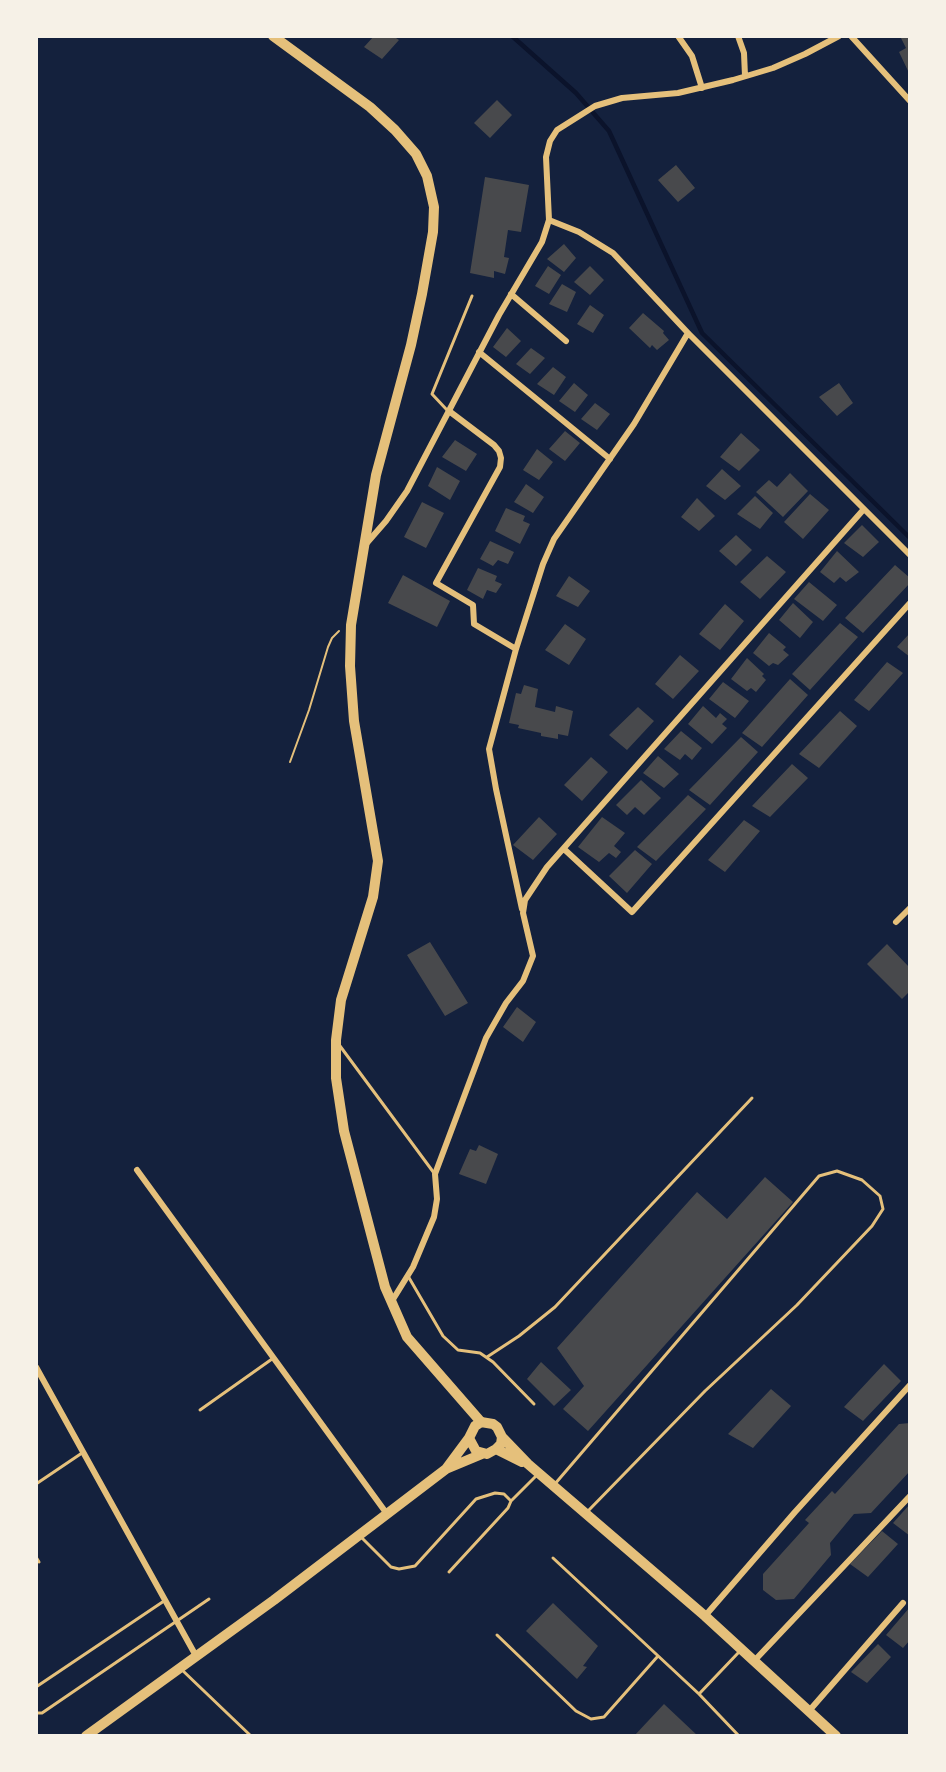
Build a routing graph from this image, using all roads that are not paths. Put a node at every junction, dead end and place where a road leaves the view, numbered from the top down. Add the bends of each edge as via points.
1 (273, 36) edge
2 (678, 36) edge
3 (738, 36) edge
4 (838, 36) edge
5 (850, 36) edge
6 (745, 76) junction
7 (702, 88) junction
8 (910, 101) edge
9 (549, 220) junction
10 (511, 294) junction
11 (472, 296) dead end
12 (687, 333) junction
13 (566, 341) dead end
14 (479, 352) junction
15 (449, 411) junction
16 (610, 459) junction
17 (864, 509) junction
18 (364, 547) junction
19 (910, 555) edge
20 (910, 603) edge
21 (516, 649) junction
22 (564, 849) junction
23 (910, 909) edge
24 (523, 913) junction
25 (896, 922) dead end
26 (336, 1040) junction
27 (752, 1098) dead end
28 (137, 1170) dead end
29 (435, 1174) junction
30 (408, 1276) junction
31 (392, 1301) junction
32 (487, 1357) junction
33 (273, 1358) junction
34 (36, 1367) edge
35 (910, 1385) edge
36 (465, 1403) junction
37 (534, 1404) dead end
38 (200, 1410) dead end
39 (482, 1422) junction
40 (471, 1434) junction
41 (502, 1437) junction
42 (496, 1449) junction
43 (83, 1452) junction
44 (482, 1454) junction
45 (528, 1464) junction
46 (446, 1469) junction
47 (538, 1474) junction
48 (36, 1484) edge
49 (553, 1486) junction
50 (910, 1496) edge
51 (511, 1502) junction
52 (387, 1514) junction
53 (585, 1514) junction
54 (359, 1535) junction
55 (36, 1557) edge
56 (553, 1558) dead end
57 (39, 1562) dead end
58 (449, 1572) dead end
59 (209, 1599) dead end
60 (165, 1600) junction
61 (903, 1603) dead end
62 (705, 1616) junction
63 (177, 1621) junction
64 (497, 1635) dead end
65 (742, 1649) junction
66 (196, 1656) junction
67 (658, 1656) junction
68 (755, 1660) junction
69 (180, 1668) junction
70 (36, 1687) edge
71 (699, 1694) junction
72 (809, 1711) junction
73 (36, 1713) edge
74 (86, 1736) edge
75 (251, 1736) edge
76 (739, 1736) edge
77 (836, 1736) edge

1 - 18 main road via 395,130 416,153 427,176 434,207 422,294 376,475
2 - 7 street via 692,56
3 - 6 street
4 - 6 street via 773,68
5 - 8 street
6 - 7 street
7 - 9 street via 622,98 595,106 557,130 546,157
9 - 10 street via 542,242
9 - 12 street via 579,232 613,253
10 - 13 street
10 - 14 street
11 - 15 lane via 432,394
12 - 16 street
12 - 17 street
14 - 15 street
14 - 16 street
15 - 18 street via 407,491
15 - 21 street via 494,445 501,458 500,467 436,583 473,605 474,624
16 - 21 street via 554,540
17 - 19 street
17 - 22 street
18 - 26 main road via 351,625 350,666 354,721 378,861 373,897 341,1000
20 - 22 street via 632,912
21 - 24 street via 489,749
22 - 24 street via 525,900
23 - 25 street
24 - 29 street via 533,956 523,981 486,1038
26 - 29 lane
26 - 31 main road via 336,1078 344,1131
27 - 32 lane via 555,1307
28 - 33 street
29 - 30 street via 434,1217
30 - 31 street
30 - 32 lane via 443,1336 458,1350
31 - 36 main road via 407,1337
32 - 37 lane
33 - 38 lane
33 - 52 street
34 - 43 street
35 - 62 street
36 - 39 main road
36 - 40 main road
39 - 40 main road
39 - 41 main road via 497,1427
40 - 44 main road via 472,1447
40 - 46 main road
41 - 42 main road
41 - 45 main road
42 - 44 main road
42 - 45 main road
43 - 48 lane
43 - 60 street
44 - 46 main road
45 - 47 main road
46 - 52 main road
47 - 49 main road
47 - 51 lane
49 - 53 main road
49 - 53 lane via 819,1176 837,1171 862,1180 880,1196 883,1209 872,1226
50 - 68 street
51 - 54 lane via 504,1494 495,1493 476,1499 415,1566 407,1569 391,1567
51 - 58 lane
52 - 54 main road
53 - 62 main road
54 - 66 main road
55 - 57 lane
56 - 67 lane
59 - 63 lane
60 - 63 street
60 - 70 lane
61 - 72 street
62 - 65 main road
63 - 66 street
63 - 73 lane via 42,1713
64 - 67 lane via 576,1711 591,1719 604,1717
65 - 68 main road
65 - 71 lane
66 - 69 main road
67 - 71 lane
68 - 72 main road
69 - 74 main road
69 - 75 lane
71 - 76 lane
72 - 77 main road

